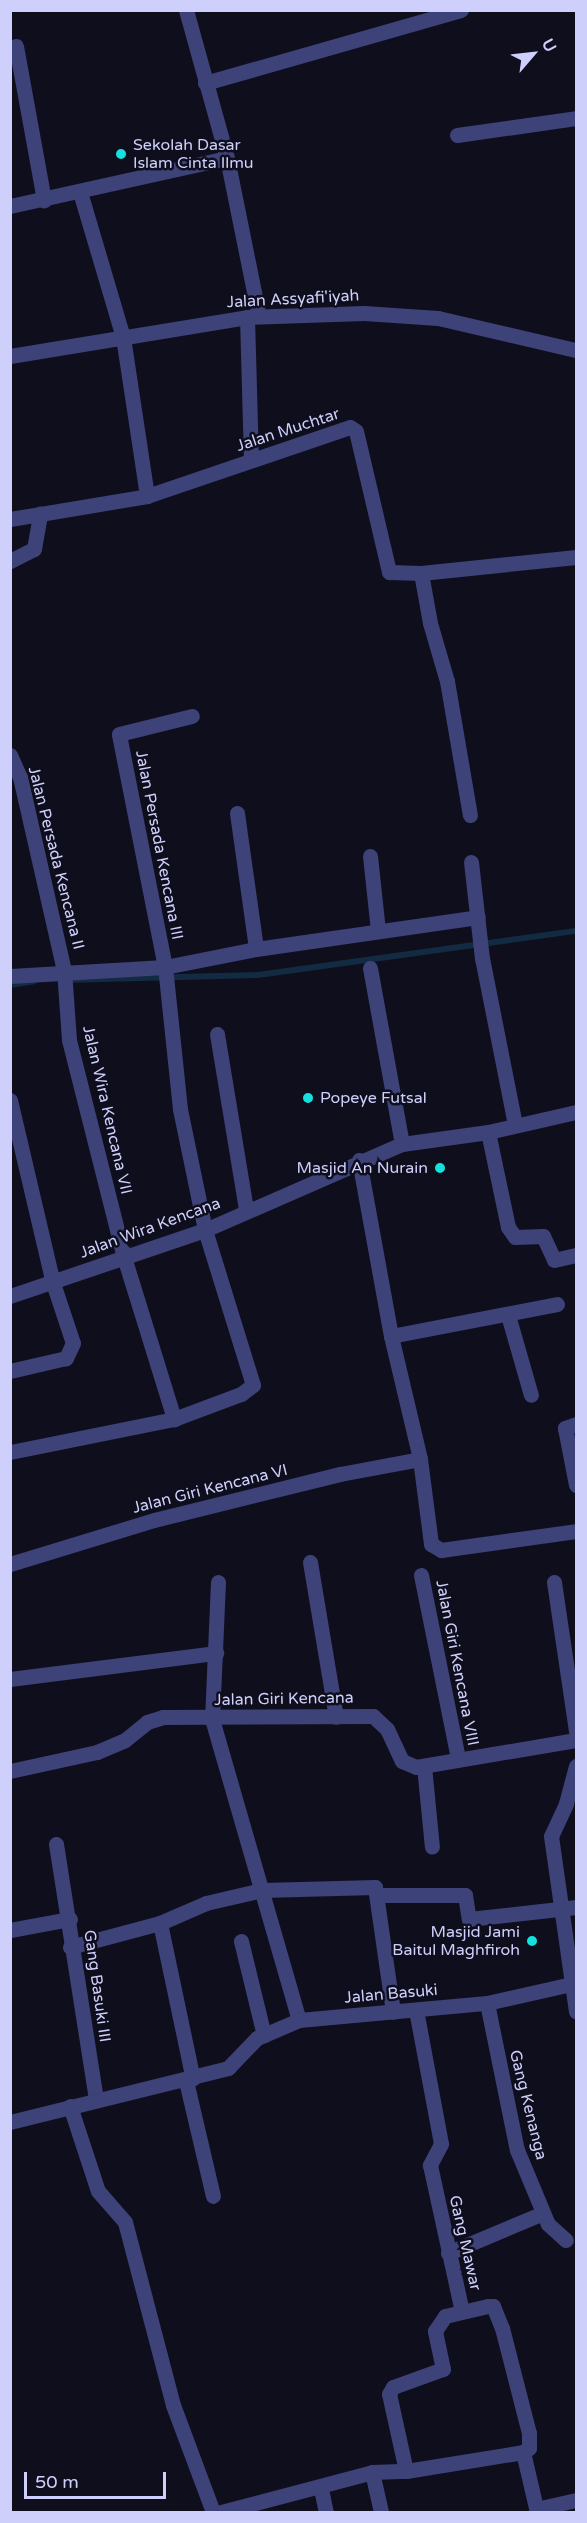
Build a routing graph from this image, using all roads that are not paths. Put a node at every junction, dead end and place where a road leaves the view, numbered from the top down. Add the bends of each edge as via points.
1 (186, 10) edge
2 (461, 10) edge
3 (16, 46) dead end
4 (205, 84) junction
5 (576, 118) edge
6 (457, 135) dead end
7 (227, 158) junction
8 (80, 192) junction
9 (44, 200) junction
10 (10, 206) edge
11 (253, 316) junction
12 (123, 337) junction
13 (576, 350) edge
14 (10, 356) edge
15 (250, 459) junction
16 (147, 496) junction
17 (40, 514) junction
18 (10, 519) edge
19 (576, 557) edge
20 (10, 561) edge
21 (421, 573) junction
22 (192, 716) dead end
23 (10, 755) edge
24 (237, 813) dead end
25 (470, 815) dead end
26 (370, 856) dead end
27 (471, 862) dead end
28 (478, 917) junction
29 (378, 931) junction
30 (256, 949) junction
31 (370, 968) dead end
32 (165, 970) junction
33 (64, 972) junction
34 (10, 976) edge
35 (217, 1034) dead end
36 (10, 1100) edge
37 (576, 1112) edge
38 (515, 1125) junction
39 (488, 1132) junction
40 (402, 1144) junction
41 (359, 1160) junction
42 (246, 1210) junction
43 (205, 1230) junction
44 (576, 1255) edge
45 (124, 1257) junction
46 (53, 1283) junction
47 (10, 1296) edge
48 (557, 1304) dead end
49 (508, 1315) junction
50 (391, 1336) junction
51 (10, 1371) edge
52 (531, 1395) dead end
53 (174, 1419) junction
54 (576, 1424) edge
55 (12, 1452) edge
56 (420, 1459) junction
57 (576, 1485) edge
58 (576, 1531) edge
59 (310, 1562) dead end
60 (10, 1564) edge
61 (421, 1575) dead end
62 (218, 1582) dead end
63 (554, 1582) dead end
64 (216, 1653) junction
65 (10, 1678) edge
66 (336, 1718) junction
67 (212, 1719) junction
68 (576, 1731) edge
69 (576, 1740) edge
70 (458, 1759) junction
71 (424, 1766) junction
72 (576, 1766) edge
73 (10, 1771) edge
74 (56, 1844) dead end
75 (432, 1847) dead end
76 (262, 1890) junction
77 (378, 1895) junction
78 (576, 1907) edge
79 (560, 1910) junction
80 (70, 1919) junction
81 (160, 1923) junction
82 (10, 1930) edge
83 (241, 1941) dead end
84 (70, 1947) junction
85 (574, 1984) edge
86 (487, 2003) junction
87 (416, 2010) junction
88 (576, 2011) edge
89 (393, 2012) junction
90 (299, 2020) junction
91 (264, 2035) junction
92 (189, 2080) junction
93 (96, 2098) junction
94 (70, 2106) junction
95 (10, 2122) edge
96 (213, 2196) dead end
97 (543, 2213) junction
98 (566, 2240) dead end
99 (448, 2253) junction
100 (462, 2312) junction
101 (523, 2452) junction
102 (406, 2471) junction
103 (372, 2472) junction
104 (321, 2489) junction
105 (576, 2500) edge
106 (536, 2511) edge
107 (213, 2512) edge
108 (221, 2512) edge
109 (326, 2512) edge
110 (381, 2512) edge

1 - 4 street
2 - 4 street
3 - 9 street
4 - 7 street
5 - 6 street
7 - 8 street
7 - 11 street
8 - 9 street
8 - 12 street
9 - 10 street
11 - 12 street, Jalan Assyafi'iyah
11 - 13 street, Jalan Assyafi'iyah via 364,313 438,318
11 - 15 street
12 - 14 street, Jalan Assyafi'iyah
12 - 16 street
15 - 16 street, Jalan Muchtar
15 - 21 street, Jalan Muchtar via 350,427 356,431 386,567 395,575
16 - 17 street, Jalan Muchtar
17 - 18 street, Jalan Muchtar
17 - 20 street via 34,549
19 - 21 street, Jalan Muchtar
21 - 25 street via 447,681
22 - 32 street, Jalan Persada Kencana III via 119,734
23 - 33 street, Jalan Persada Kencana II via 20,777
24 - 30 street
26 - 29 street
27 - 28 street
28 - 29 street
28 - 38 street
29 - 30 street
30 - 32 street
31 - 40 street
32 - 33 street
32 - 43 street via 180,1109
33 - 34 street
33 - 45 street, Jalan Wira Kencana VII via 69,1040
35 - 42 street
36 - 46 street
37 - 38 street, Jalan Wira Kencana
38 - 39 street, Jalan Wira Kencana
39 - 40 street, Jalan Wira Kencana
39 - 44 street via 508,1227 515,1237 543,1236 554,1260
40 - 41 street, Jalan Wira Kencana
41 - 42 street, Jalan Wira Kencana
41 - 50 street
42 - 43 street, Jalan Wira Kencana
43 - 45 street, Jalan Wira Kencana
43 - 53 street via 253,1385 242,1394
45 - 46 street, Jalan Wira Kencana
45 - 53 street, Jalan Wira Kencana VII
46 - 47 street, Jalan Wira Kencana
46 - 51 street via 73,1344 72,1352 66,1358
48 - 49 street
49 - 50 street
49 - 52 street
50 - 56 street
53 - 55 street
54 - 57 street via 565,1428
56 - 58 street via 430,1544 434,1548
56 - 60 street, Jalan Giri Kencana VI via 340,1474 154,1520
59 - 66 street
61 - 70 street, Jalan Giri Kencana VIII
62 - 64 street
63 - 68 street
64 - 65 street
64 - 67 street
66 - 67 street, Jalan Giri Kencana
66 - 71 street, Jalan Giri Kencana via 373,1716 387,1730 402,1761 408,1766
67 - 73 street, Jalan Giri Kencana via 163,1717 147,1722 125,1740 97,1752
67 - 76 street
69 - 70 street
70 - 71 street
71 - 75 street
72 - 79 street via 566,1804 550,1836
74 - 80 street, Gang Basuki III
76 - 77 street via 375,1887
76 - 81 street via 206,1903
76 - 90 street
77 - 79 street via 465,1895 469,1919
77 - 89 street
78 - 79 street
79 - 85 street
80 - 82 street
80 - 84 street, Gang Basuki III
81 - 84 street
81 - 92 street
83 - 91 street
84 - 93 street, Gang Basuki III
85 - 86 street, Jalan Basuki
85 - 88 street
86 - 87 street, Jalan Basuki
86 - 97 street, Gang Kenanga via 517,2150
87 - 89 street, Jalan Basuki
87 - 99 street, Gang Mawar via 441,2144 430,2165
89 - 90 street, Jalan Basuki
90 - 91 street, Jalan Basuki
91 - 92 street, Jalan Basuki via 228,2068
92 - 93 street, Jalan Basuki
92 - 96 street
93 - 94 street, Jalan Basuki
94 - 95 street, Jalan Basuki
94 - 107 street via 98,2191 125,2222 173,2405
97 - 98 street, Gang Kenanga via 555,2234
97 - 99 street
99 - 100 street, Gang Mawar
100 - 101 street via 493,2306 497,2313 529,2433 529,2448
100 - 102 street, Gang Mawar via 445,2316 435,2331 443,2369 393,2387 389,2394
101 - 102 street
101 - 106 street
102 - 103 street
103 - 104 street
103 - 110 street
104 - 108 street
104 - 109 street
105 - 106 street

